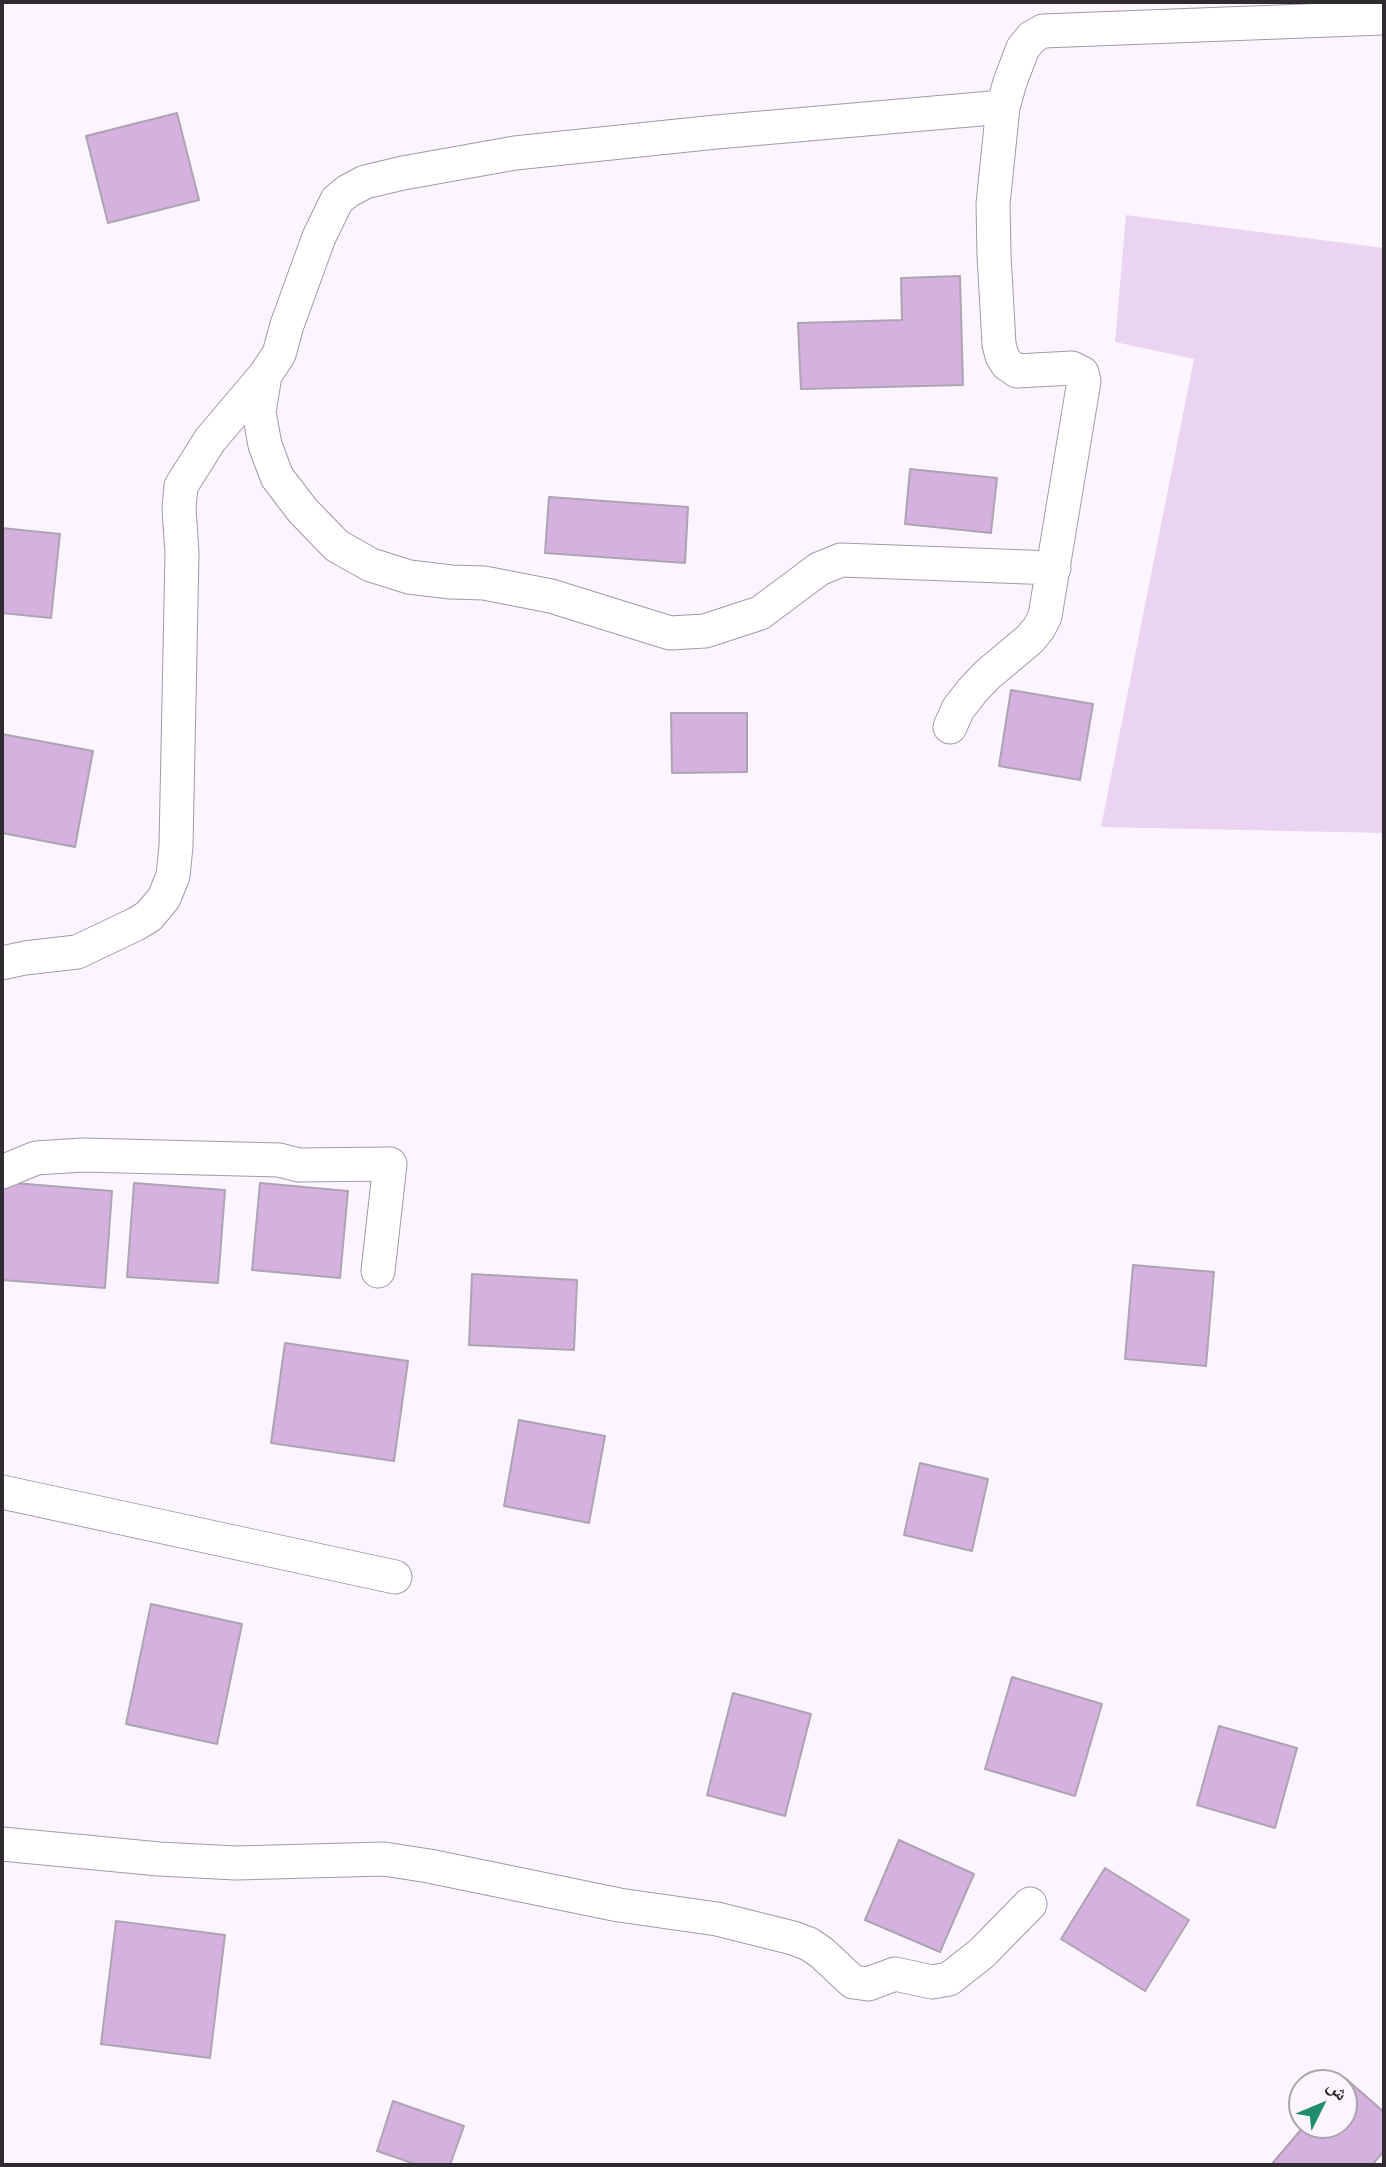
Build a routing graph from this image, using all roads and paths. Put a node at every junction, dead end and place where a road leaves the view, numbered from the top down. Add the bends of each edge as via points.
1 (1382, 18) dead end
2 (1003, 107) junction
3 (265, 375) junction
4 (1054, 568) junction
5 (950, 727) dead end
6 (2, 963) edge
7 (2, 1172) edge
8 (378, 1271) dead end
9 (2, 1492) edge
10 (395, 1577) dead end
11 (2, 1844) edge
12 (1030, 1904) dead end

1 - 2 street via 1042,30 1023,48
2 - 3 street via 515,153 365,182 337,200 330,213 279,354
2 - 4 street via 993,204 1002,356 1017,371 1072,368 1082,373 1084,381
3 - 4 street via 259,412 277,477 337,546 371,565 409,577 484,583 551,596 670,633 705,631 760,613 819,569 841,560
3 - 6 street via 210,440 181,486 176,846 169,887 149,916 111,938 77,952
4 - 5 street via 1040,628 972,691
7 - 8 street via 36,1158 83,1155 279,1160 299,1165 390,1164
9 - 10 street
11 - 12 street via 236,1863 384,1859 429,1866 620,1905 717,1919 793,1938 822,1953 853,1982 868,1984 895,1974 932,1982 949,1979

